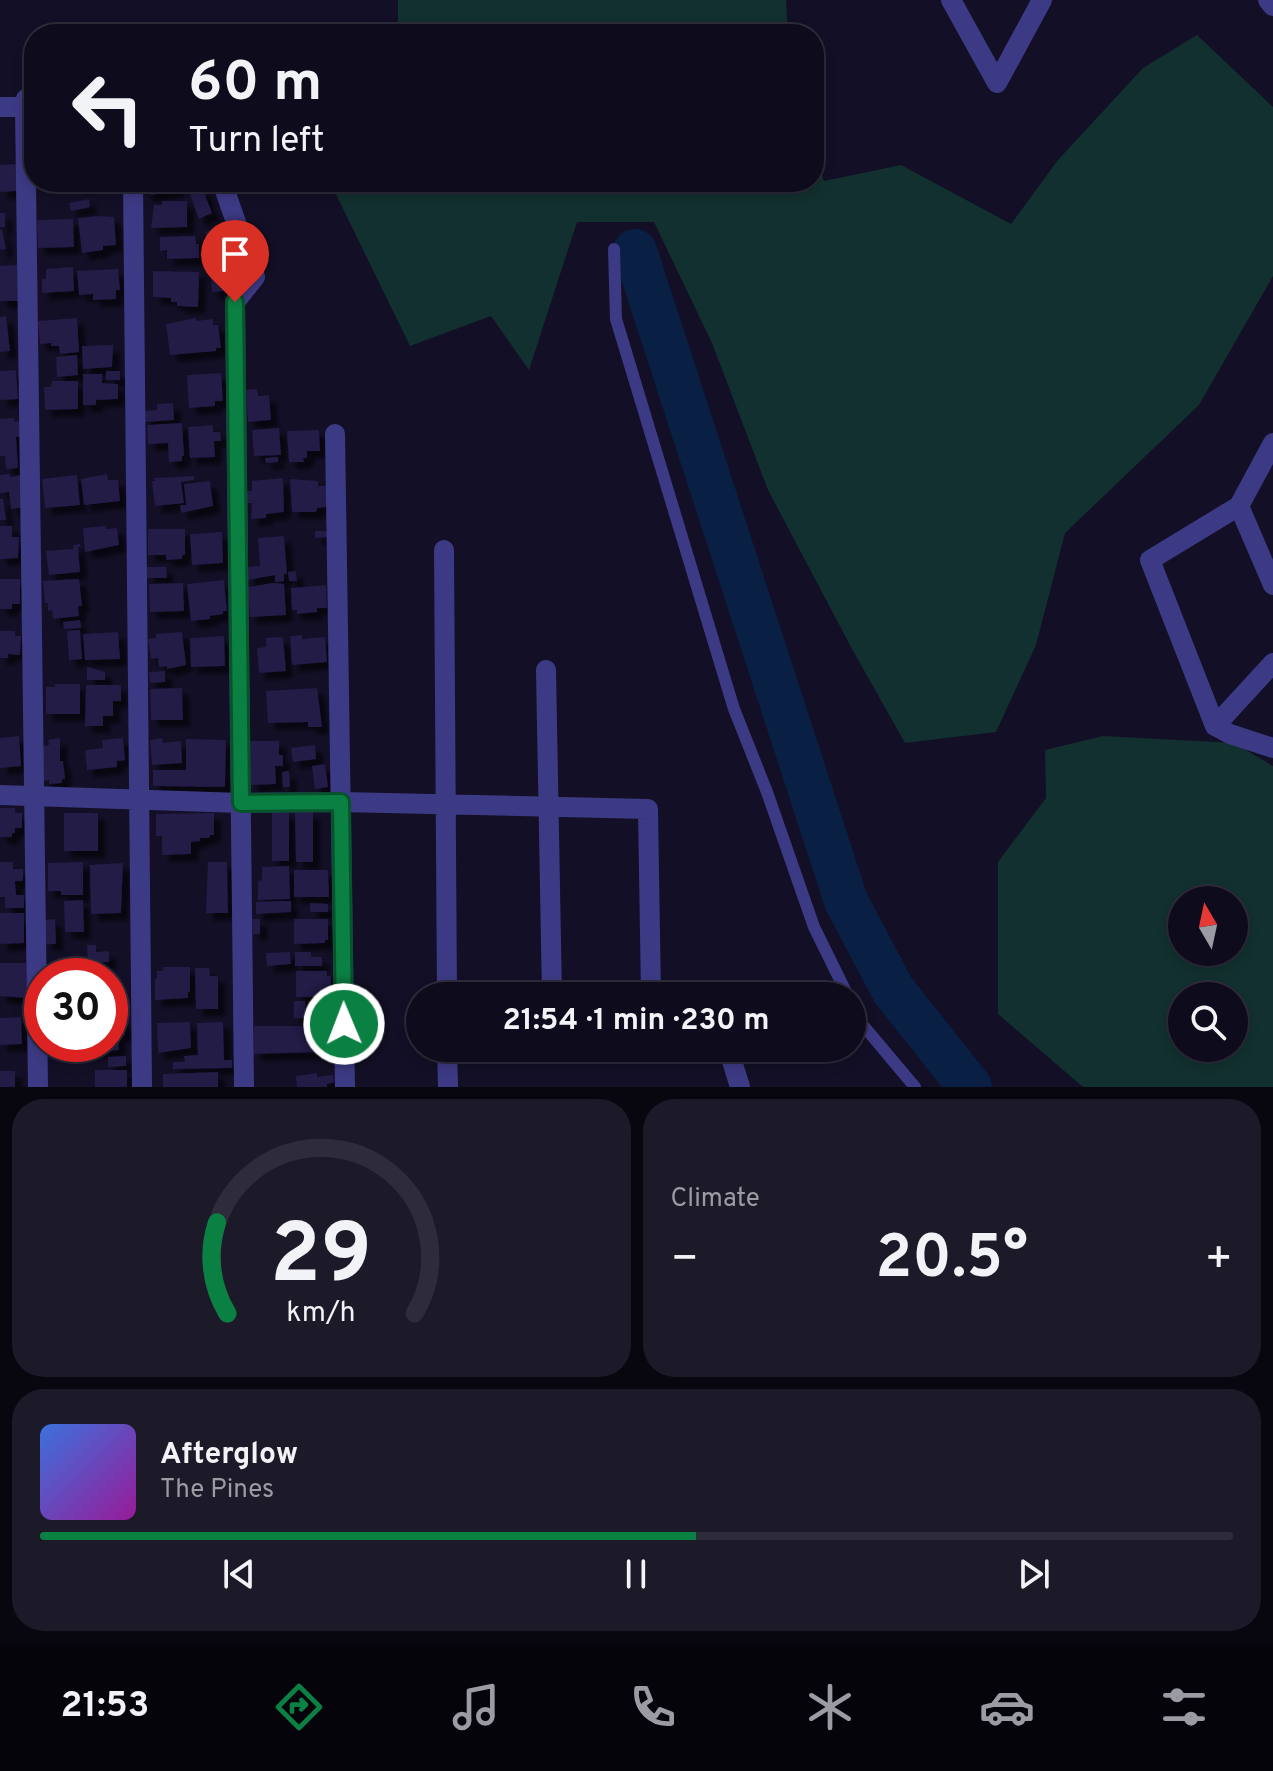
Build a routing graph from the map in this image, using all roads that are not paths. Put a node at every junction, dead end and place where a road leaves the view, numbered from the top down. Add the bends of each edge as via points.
1 (951, 0) edge
2 (1042, 0) edge
3 (1268, 0) edge
4 (1273, 6) edge
5 (24, 101) edge
6 (0, 107) edge
7 (30, 192) edge
8 (133, 192) edge
9 (225, 192) edge
10 (614, 249) dead end
11 (335, 434) dead end
12 (1273, 443) edge
13 (1239, 506) junction
14 (444, 550) dead end
15 (1273, 585) edge
16 (1273, 663) edge
17 (546, 670) dead end
18 (1215, 726) junction
19 (1273, 748) edge
20 (0, 795) edge
21 (32, 796) junction
22 (139, 798) junction
23 (341, 802) junction
24 (241, 803) junction
25 (446, 804) junction
26 (548, 806) junction
27 (447, 982) edge
28 (552, 982) edge
29 (651, 982) edge
30 (841, 982) edge
31 (866, 1029) edge
32 (447, 1062) edge
33 (732, 1062) edge
34 (38, 1087) edge
35 (142, 1087) edge
36 (244, 1087) edge
37 (345, 1087) edge
38 (448, 1087) edge
39 (740, 1087) edge
40 (915, 1087) edge

1 - 2 street via 997,83
3 - 4 street
5 - 6 street
7 - 21 street
8 - 22 street
9 - 24 street via 255,277 235,302
10 - 30 lane via 616,319 729,694 814,927
11 - 23 street
12 - 13 street
13 - 15 street
13 - 18 street via 1150,560
14 - 25 street
16 - 18 street
17 - 26 street
18 - 19 street
20 - 21 street
21 - 22 street
21 - 34 street
22 - 24 street
22 - 35 street
23 - 24 street
23 - 25 street
23 - 37 street
24 - 36 street
25 - 26 street
25 - 27 street
26 - 28 street
26 - 29 street via 648,809
31 - 40 lane
32 - 38 street
33 - 39 street

